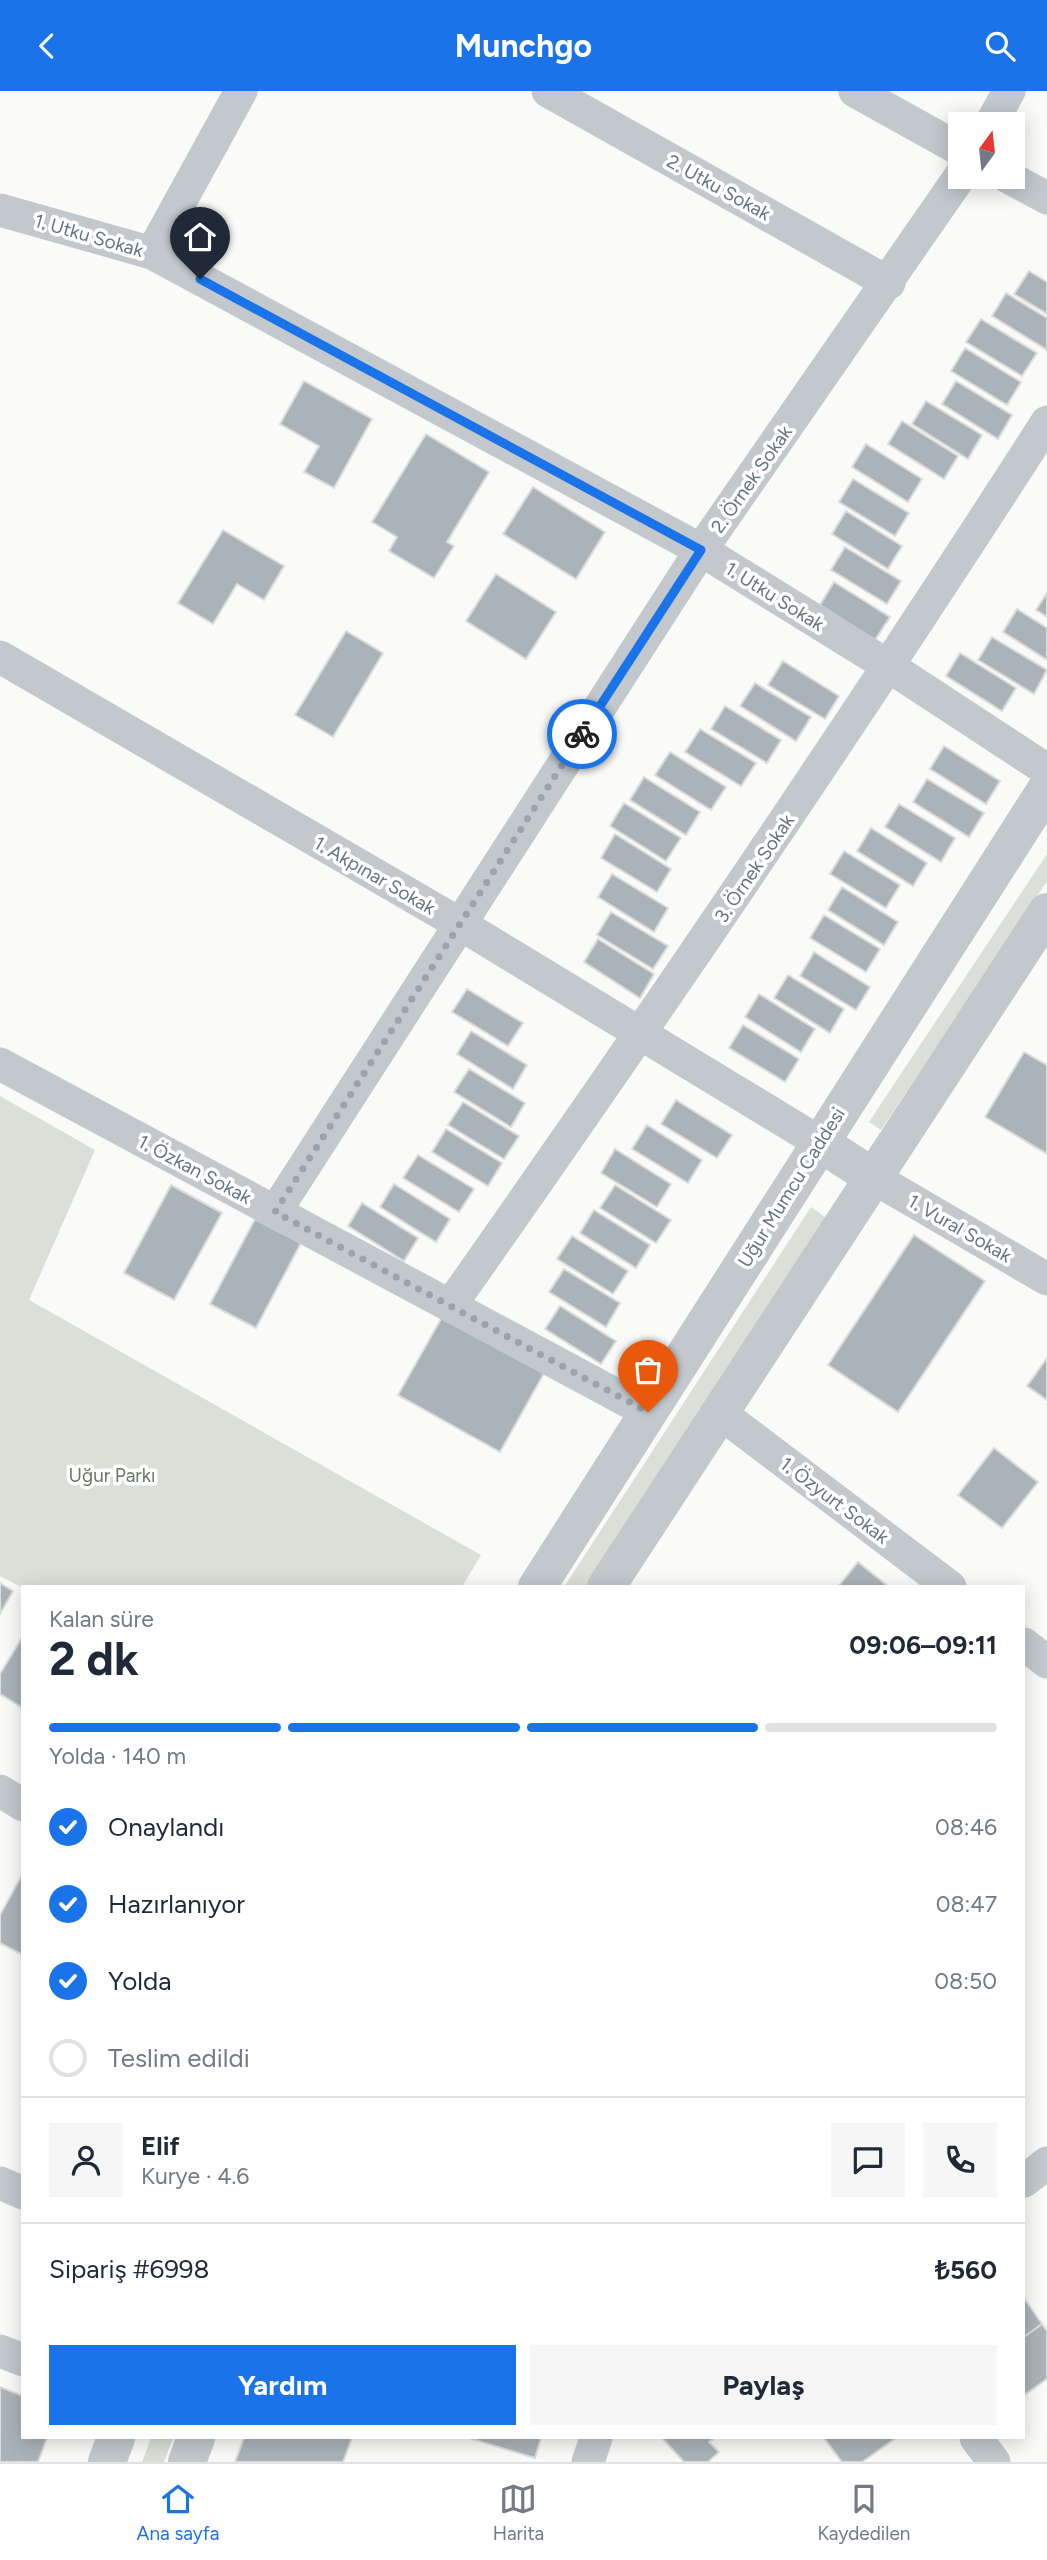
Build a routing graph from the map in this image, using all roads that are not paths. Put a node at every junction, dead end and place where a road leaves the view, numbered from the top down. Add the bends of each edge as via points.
1 (241, 91) edge
2 (548, 91) edge
3 (855, 91) edge
4 (1009, 91) edge
5 (998, 112) edge
6 (948, 143) edge
7 (1026, 187) edge
8 (952, 189) edge
9 (1047, 198) edge
10 (0, 209) edge
11 (152, 253) junction
12 (889, 283) junction
13 (1047, 422) edge
14 (701, 550) junction
15 (0, 657) edge
16 (890, 667) junction
17 (1047, 770) edge
18 (1047, 788) edge
19 (1047, 912) edge
20 (460, 924) junction
21 (642, 1034) junction
22 (0, 1064) edge
23 (819, 1142) junction
24 (874, 1178) junction
25 (275, 1212) junction
26 (1047, 1279) edge
27 (450, 1306) junction
28 (648, 1412) junction
29 (720, 1413) junction
30 (538, 1585) edge
31 (607, 1585) edge
32 (947, 1585) edge
33 (1025, 1645) edge
34 (1047, 1662) edge
35 (0, 1791) edge
36 (21, 1804) edge
37 (1047, 2163) edge
38 (1025, 2180) edge
39 (0, 2183) edge
40 (21, 2192) edge
41 (0, 2351) edge
42 (21, 2359) edge
43 (116, 2439) edge
44 (196, 2439) edge
45 (977, 2439) edge
46 (107, 2462) edge
47 (187, 2462) edge
48 (994, 2462) edge

1 - 11 street
2 - 12 street, 2. Utku Sokak
3 - 6 street
4 - 5 street
7 - 9 street
8 - 12 street, 2. Örnek Sokak
10 - 11 street, 1. Utku Sokak
11 - 14 street, 1. Utku Sokak
12 - 14 street, 2. Örnek Sokak
13 - 16 street, 3. Örnek Sokak
14 - 16 street, 1. Utku Sokak
14 - 20 street, 2. Örnek Sokak
15 - 20 street, 1. Akpınar Sokak
16 - 17 street, 1. Utku Sokak
16 - 21 street, 3. Örnek Sokak
18 - 23 street, Uğur Mumcu Caddesi
19 - 24 street
20 - 21 street, 1. Akpınar Sokak
20 - 25 street, 2. Örnek Sokak
21 - 23 street, 1. Akpınar Sokak
21 - 27 street, 3. Örnek Sokak
22 - 25 street, 1. Özkan Sokak
23 - 24 street
23 - 28 street, Uğur Mumcu Caddesi
24 - 26 street, 1. Vural Sokak
24 - 29 street
25 - 27 street, 1. Özkan Sokak
27 - 28 street, 1. Özkan Sokak
28 - 30 street, Uğur Mumcu Caddesi
29 - 31 street
29 - 32 street, 1. Özyurt Sokak
33 - 34 street
35 - 36 street
37 - 38 street
39 - 40 street
41 - 42 street
43 - 46 street
44 - 47 street
45 - 48 street

